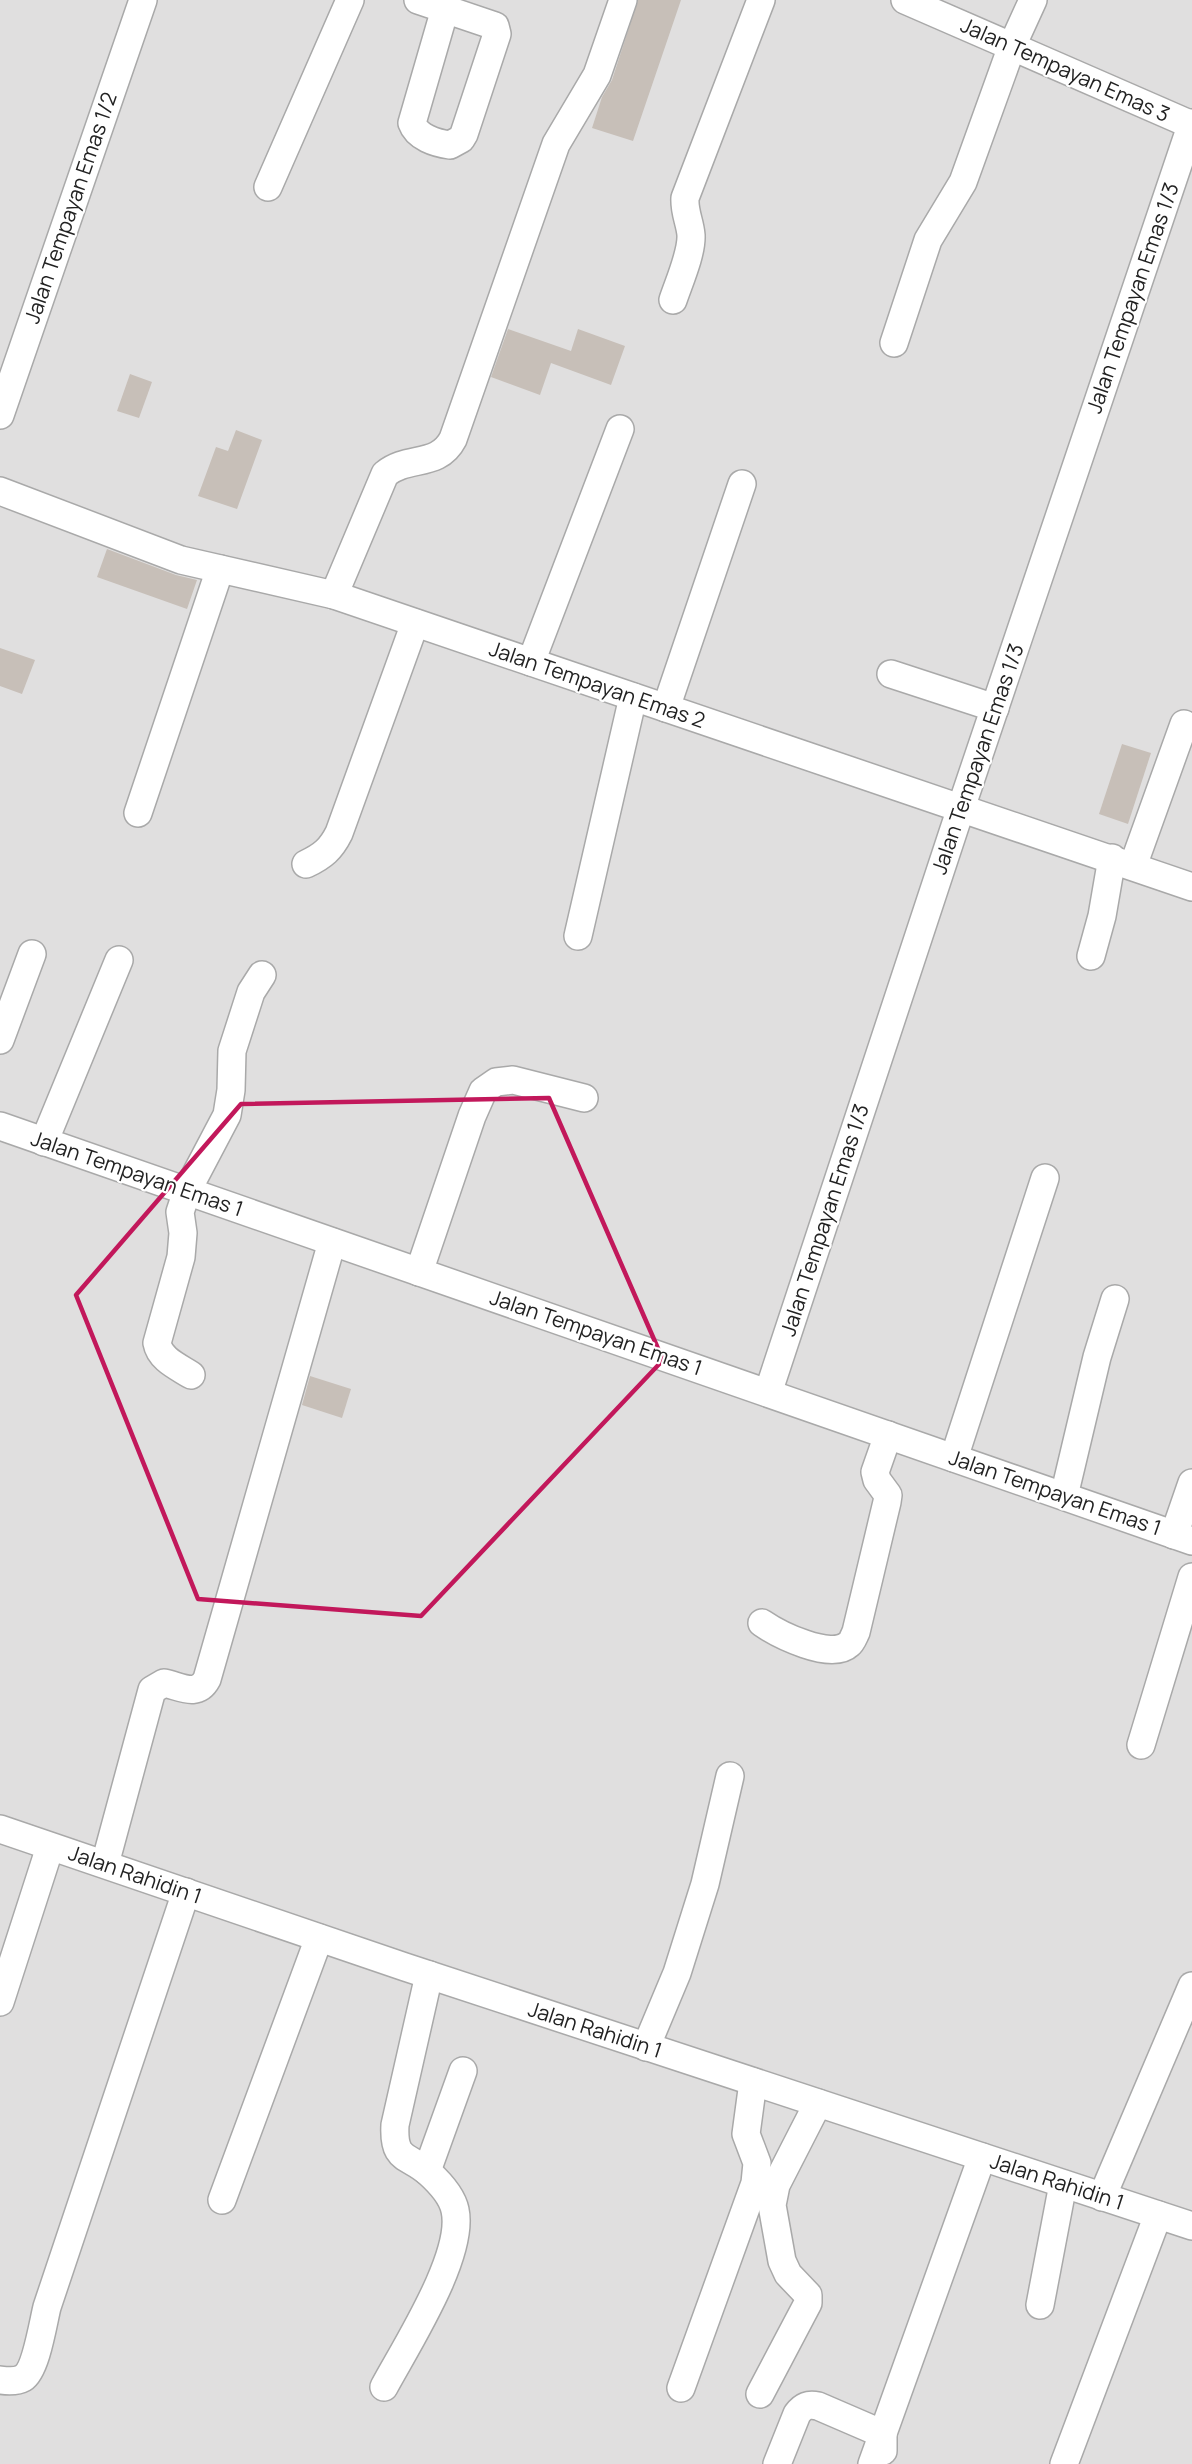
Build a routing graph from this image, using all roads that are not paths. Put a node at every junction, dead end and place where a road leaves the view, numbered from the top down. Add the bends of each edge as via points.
1 (143, 0) edge
2 (350, 0) edge
3 (418, 0) edge
4 (623, 0) edge
5 (761, 0) edge
6 (905, 0) edge
7 (1033, 0) edge
8 (444, 9) junction
9 (1012, 46) junction
10 (1192, 124) edge
11 (268, 187) dead end
12 (673, 300) dead end
13 (894, 343) dead end
14 (0, 416) edge
15 (620, 429) dead end
16 (742, 484) dead end
17 (0, 491) edge
18 (220, 569) junction
19 (334, 595) junction
20 (415, 623) junction
21 (531, 662) junction
22 (891, 674) dead end
23 (633, 697) junction
24 (666, 708) junction
25 (995, 708) junction
26 (1184, 724) dead end
27 (961, 808) junction
28 (138, 813) dead end
29 (1122, 862) junction
30 (306, 864) dead end
31 (1192, 887) edge
32 (578, 936) dead end
33 (32, 954) dead end
34 (1090, 956) dead end
35 (120, 960) dead end
36 (262, 975) dead end
37 (0, 1040) edge
38 (584, 1098) dead end
39 (0, 1126) edge
40 (44, 1142) junction
41 (1045, 1178) dead end
42 (186, 1191) junction
43 (332, 1242) junction
44 (419, 1272) junction
45 (1115, 1299) dead end
46 (190, 1375) dead end
47 (768, 1393) junction
48 (888, 1435) junction
49 (954, 1458) junction
50 (1192, 1482) edge
51 (1064, 1496) junction
52 (1183, 1538) edge
53 (1192, 1576) edge
54 (762, 1623) dead end
55 (1141, 1745) dead end
56 (730, 1776) dead end
57 (0, 1829) edge
58 (50, 1846) junction
59 (105, 1864) junction
60 (186, 1892) junction
61 (319, 1938) junction
62 (429, 1975) junction
63 (1192, 1986) edge
64 (0, 2002) edge
65 (646, 2047) junction
66 (463, 2071) dead end
67 (753, 2082) junction
68 (818, 2103) junction
69 (982, 2157) junction
70 (427, 2171) junction
71 (1063, 2184) junction
72 (1102, 2196) junction
73 (222, 2200) dead end
74 (1158, 2215) junction
75 (1192, 2226) edge
76 (1040, 2305) dead end
77 (1, 2382) edge
78 (384, 2387) dead end
79 (681, 2388) dead end
80 (760, 2394) dead end
81 (883, 2434) junction
82 (777, 2464) edge
83 (872, 2464) edge
84 (884, 2464) edge
85 (1064, 2464) edge

1 - 14 street, Jalan Tempayan Emas 1/2
2 - 11 street
3 - 8 street
4 - 19 street via 597,75 556,144 453,439 441,454 401,465 385,474
5 - 12 street via 685,198 691,244
6 - 9 street, Jalan Tempayan Emas 3
7 - 9 street
8 - 8 street via 495,26 497,34 464,134 450,145 423,136 412,123
9 - 10 street, Jalan Tempayan Emas 3
9 - 13 street via 963,182 928,240
10 - 25 street, Jalan Tempayan Emas 1/3
15 - 21 street
16 - 24 street
17 - 18 street, Jalan Tempayan Emas 2 via 181,560
18 - 19 street, Jalan Tempayan Emas 2
18 - 28 street
19 - 20 street, Jalan Tempayan Emas 2
20 - 21 street, Jalan Tempayan Emas 2
20 - 30 street via 339,833 332,847
21 - 23 street, Jalan Tempayan Emas 2
22 - 25 street
23 - 24 street, Jalan Tempayan Emas 2
23 - 32 street
24 - 27 street, Jalan Tempayan Emas 2
25 - 27 street, Jalan Tempayan Emas 1/3
26 - 29 street
27 - 29 street, Jalan Tempayan Emas 2
27 - 47 street, Jalan Tempayan Emas 1/3
29 - 31 street, Jalan Tempayan Emas 2
29 - 34 street
33 - 37 street
35 - 40 street
36 - 42 street via 251,992 232,1051 227,1115
38 - 44 street via 513,1080 496,1082 483,1091
39 - 40 street, Jalan Tempayan Emas 1
40 - 42 street, Jalan Tempayan Emas 1
41 - 49 street
42 - 43 street, Jalan Tempayan Emas 1
42 - 46 street via 180,1212 181,1257 157,1343 164,1357
43 - 44 street, Jalan Tempayan Emas 1
43 - 59 street via 207,1679 199,1689 164,1683 152,1690
44 - 47 street, Jalan Tempayan Emas 1
45 - 51 street
47 - 48 street, Jalan Tempayan Emas 1
48 - 49 street, Jalan Tempayan Emas 1
48 - 54 street via 875,1472 888,1495 887,1502 850,1644 826,1649 778,1634
49 - 51 street, Jalan Tempayan Emas 1
50 - 52 street
51 - 52 street, Jalan Tempayan Emas 1
53 - 55 street
56 - 65 street via 705,1884 677,1973
57 - 58 street, Jalan Rahidin 1
58 - 59 street, Jalan Rahidin 1
58 - 64 street
59 - 60 street, Jalan Rahidin 1
60 - 61 street, Jalan Rahidin 1
60 - 77 street via 47,2307 33,2362 23,2378
61 - 62 street, Jalan Rahidin 1
61 - 73 street
62 - 65 street, Jalan Rahidin 1
62 - 70 street via 394,2138 398,2151
63 - 72 street
65 - 67 street, Jalan Rahidin 1
66 - 70 street
67 - 68 street, Jalan Rahidin 1
67 - 79 street via 746,2134 757,2163 755,2183
68 - 69 street, Jalan Rahidin 1
68 - 80 street via 776,2185 772,2205 782,2261 788,2274 808,2295 808,2303
69 - 71 street, Jalan Rahidin 1
69 - 81 street
70 - 78 street via 447,2192 455,2208 457,2225 429,2305
71 - 72 street, Jalan Rahidin 1
71 - 76 street
72 - 74 street, Jalan Rahidin 1
74 - 75 street, Jalan Rahidin 1
74 - 85 street
81 - 82 street via 809,2404 797,2414
81 - 83 street
81 - 84 street

